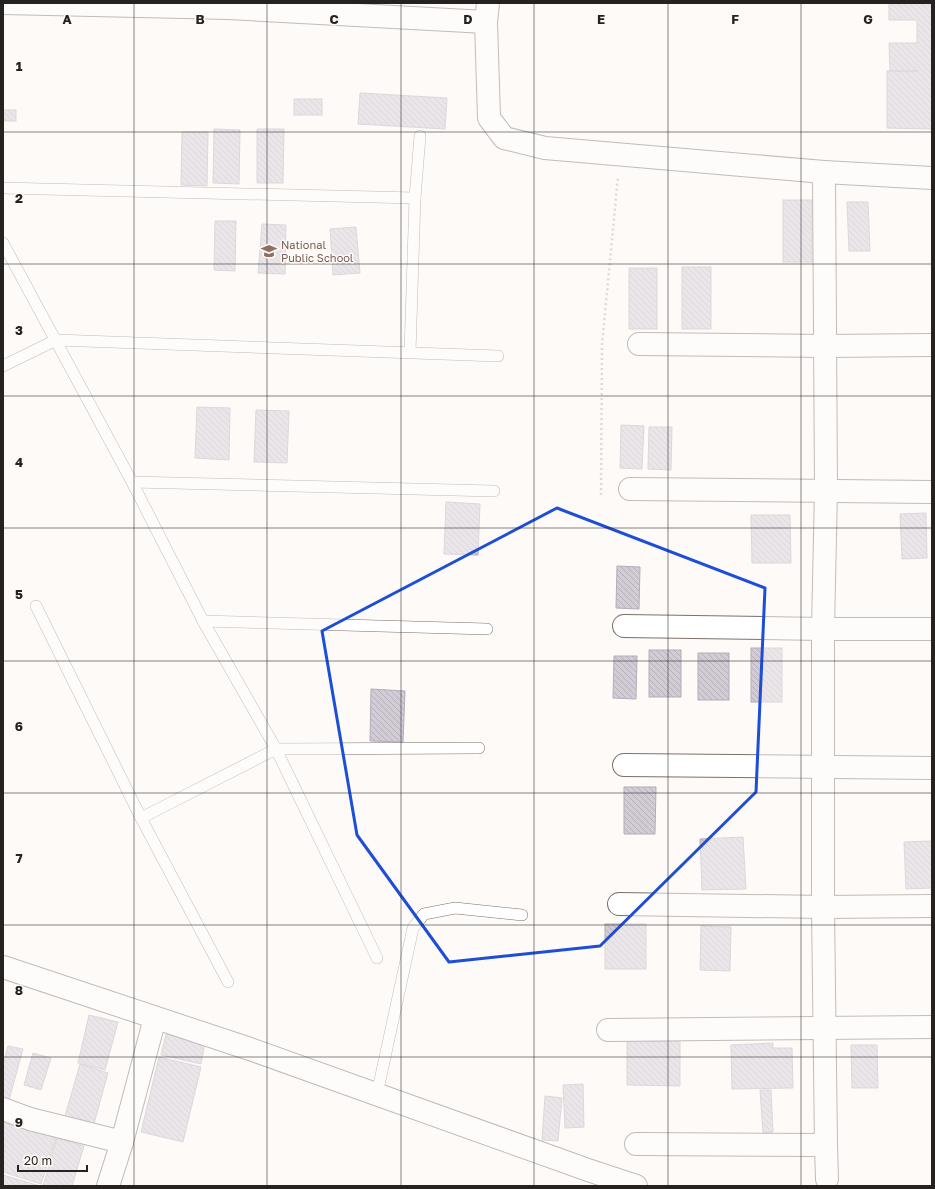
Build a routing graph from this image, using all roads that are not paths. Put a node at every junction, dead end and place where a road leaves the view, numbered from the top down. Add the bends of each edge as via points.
1 (3, 3) edge
2 (487, 13) edge
3 (420, 136) dead end
4 (824, 172) junction
5 (932, 178) edge
6 (3, 188) edge
7 (415, 198) junction
8 (3, 243) edge
9 (56, 340) junction
10 (639, 344) dead end
11 (932, 345) edge
12 (826, 346) junction
13 (410, 352) junction
14 (498, 356) dead end
15 (3, 366) edge
16 (132, 482) junction
17 (630, 489) dead end
18 (826, 490) junction
19 (494, 491) dead end
20 (932, 492) edge
21 (36, 606) dead end
22 (203, 621) junction
23 (624, 626) dead end
24 (488, 629) dead end
25 (823, 629) junction
26 (932, 629) edge
27 (479, 748) dead end
28 (276, 750) junction
29 (624, 765) dead end
30 (823, 768) junction
31 (932, 768) edge
32 (141, 818) junction
33 (619, 904) dead end
34 (932, 906) edge
35 (823, 907) junction
36 (522, 915) dead end
37 (377, 958) dead end
38 (3, 968) edge
39 (228, 982) dead end
40 (156, 1018) junction
41 (932, 1026) edge
42 (824, 1027) junction
43 (608, 1030) dead end
44 (377, 1094) junction
45 (3, 1109) edge
46 (122, 1142) junction
47 (636, 1144) dead end
48 (826, 1145) junction
49 (827, 1179) dead end
50 (108, 1186) edge
51 (636, 1186) edge

1 - 2 street
2 - 4 street via 489,118 504,138 545,148
3 - 7 lane
4 - 5 street
4 - 12 street
6 - 7 lane
7 - 13 lane
8 - 9 lane
9 - 13 lane
9 - 15 lane
9 - 16 lane
10 - 12 street
11 - 12 street
12 - 18 street
13 - 14 lane
16 - 19 lane
16 - 22 lane
17 - 18 street
18 - 20 street
18 - 25 street
21 - 32 lane
22 - 24 lane
22 - 28 lane
23 - 25 street
25 - 26 street
25 - 30 street
27 - 28 lane
28 - 32 lane
28 - 37 lane
29 - 30 street
30 - 31 street
30 - 35 street
32 - 39 lane
33 - 35 street
34 - 35 street
35 - 42 street
36 - 44 lane via 455,908 424,914 413,928
38 - 40 street
40 - 44 street
40 - 46 street
41 - 42 street
42 - 43 street
42 - 48 street
44 - 51 street
45 - 46 street via 30,1119
46 - 50 street
47 - 48 street
48 - 49 street

